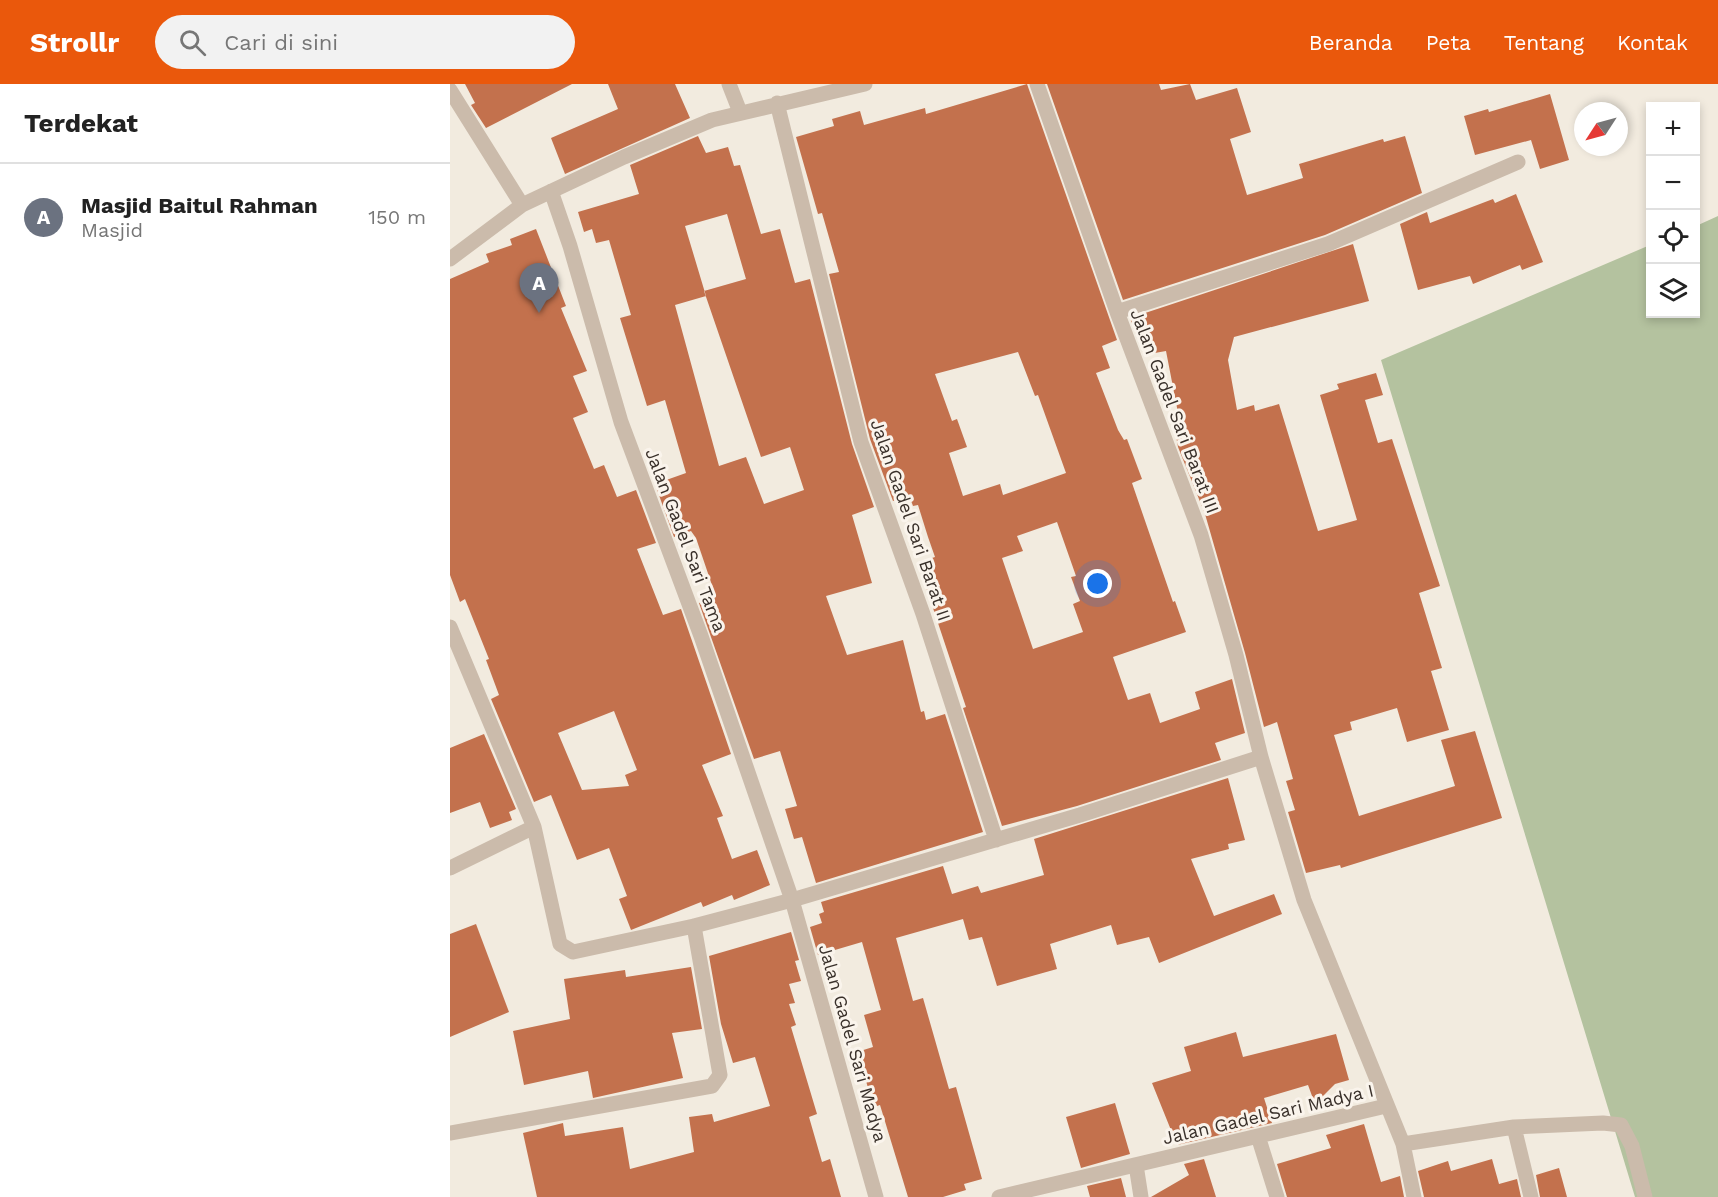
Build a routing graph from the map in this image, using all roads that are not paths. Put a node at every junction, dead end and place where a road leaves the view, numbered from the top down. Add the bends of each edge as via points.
1 (729, 84) edge
2 (865, 84) edge
3 (1037, 84) edge
4 (450, 90) edge
5 (777, 103) junction
6 (740, 112) junction
7 (1518, 162) dead end
8 (551, 191) junction
9 (522, 205) junction
10 (450, 259) edge
11 (1117, 312) junction
12 (450, 627) edge
13 (1261, 757) junction
14 (534, 827) junction
15 (996, 840) junction
16 (450, 868) edge
17 (792, 900) junction
18 (694, 926) junction
19 (1386, 1106) junction
20 (1514, 1127) junction
21 (450, 1133) edge
22 (1258, 1136) junction
23 (1403, 1144) junction
24 (1136, 1165) junction
25 (876, 1197) edge
26 (1000, 1197) edge
27 (1141, 1197) edge
28 (1277, 1197) edge
29 (1414, 1197) edge
30 (1531, 1197) edge
31 (1645, 1197) edge

1 - 6 street
2 - 5 street
3 - 11 street, Jalan Gadel Sari Barat III
4 - 9 street
5 - 6 street
5 - 15 street, Jalan Gadel Sari Barat II via 861,442 923,614
6 - 8 street via 690,129
7 - 11 street via 1328,244
8 - 9 street
8 - 17 street, Jalan Gadel Sari Tama via 621,422 701,636
9 - 10 street
11 - 13 street, Jalan Gadel Sari Barat III via 1201,535
12 - 14 street
13 - 15 street
13 - 19 street, Jalan Gadel Sari Barat III via 1304,900
14 - 16 street
14 - 18 street via 555,926 560,944 566,948 573,952
15 - 17 street
17 - 18 street
17 - 25 street, Jalan Gadel Sari Madya
18 - 21 street via 720,1075 718,1082
19 - 22 street, Jalan Gadel Sari Madya I
19 - 23 street, Jalan Gadel Sari Madya I
20 - 23 street
20 - 30 street
20 - 31 street via 1621,1125 1628,1135
22 - 24 street, Jalan Gadel Sari Madya I
22 - 28 street
23 - 29 street, Jalan Gadel Sari Madya I
24 - 26 street, Jalan Gadel Sari Madya I
24 - 27 street

